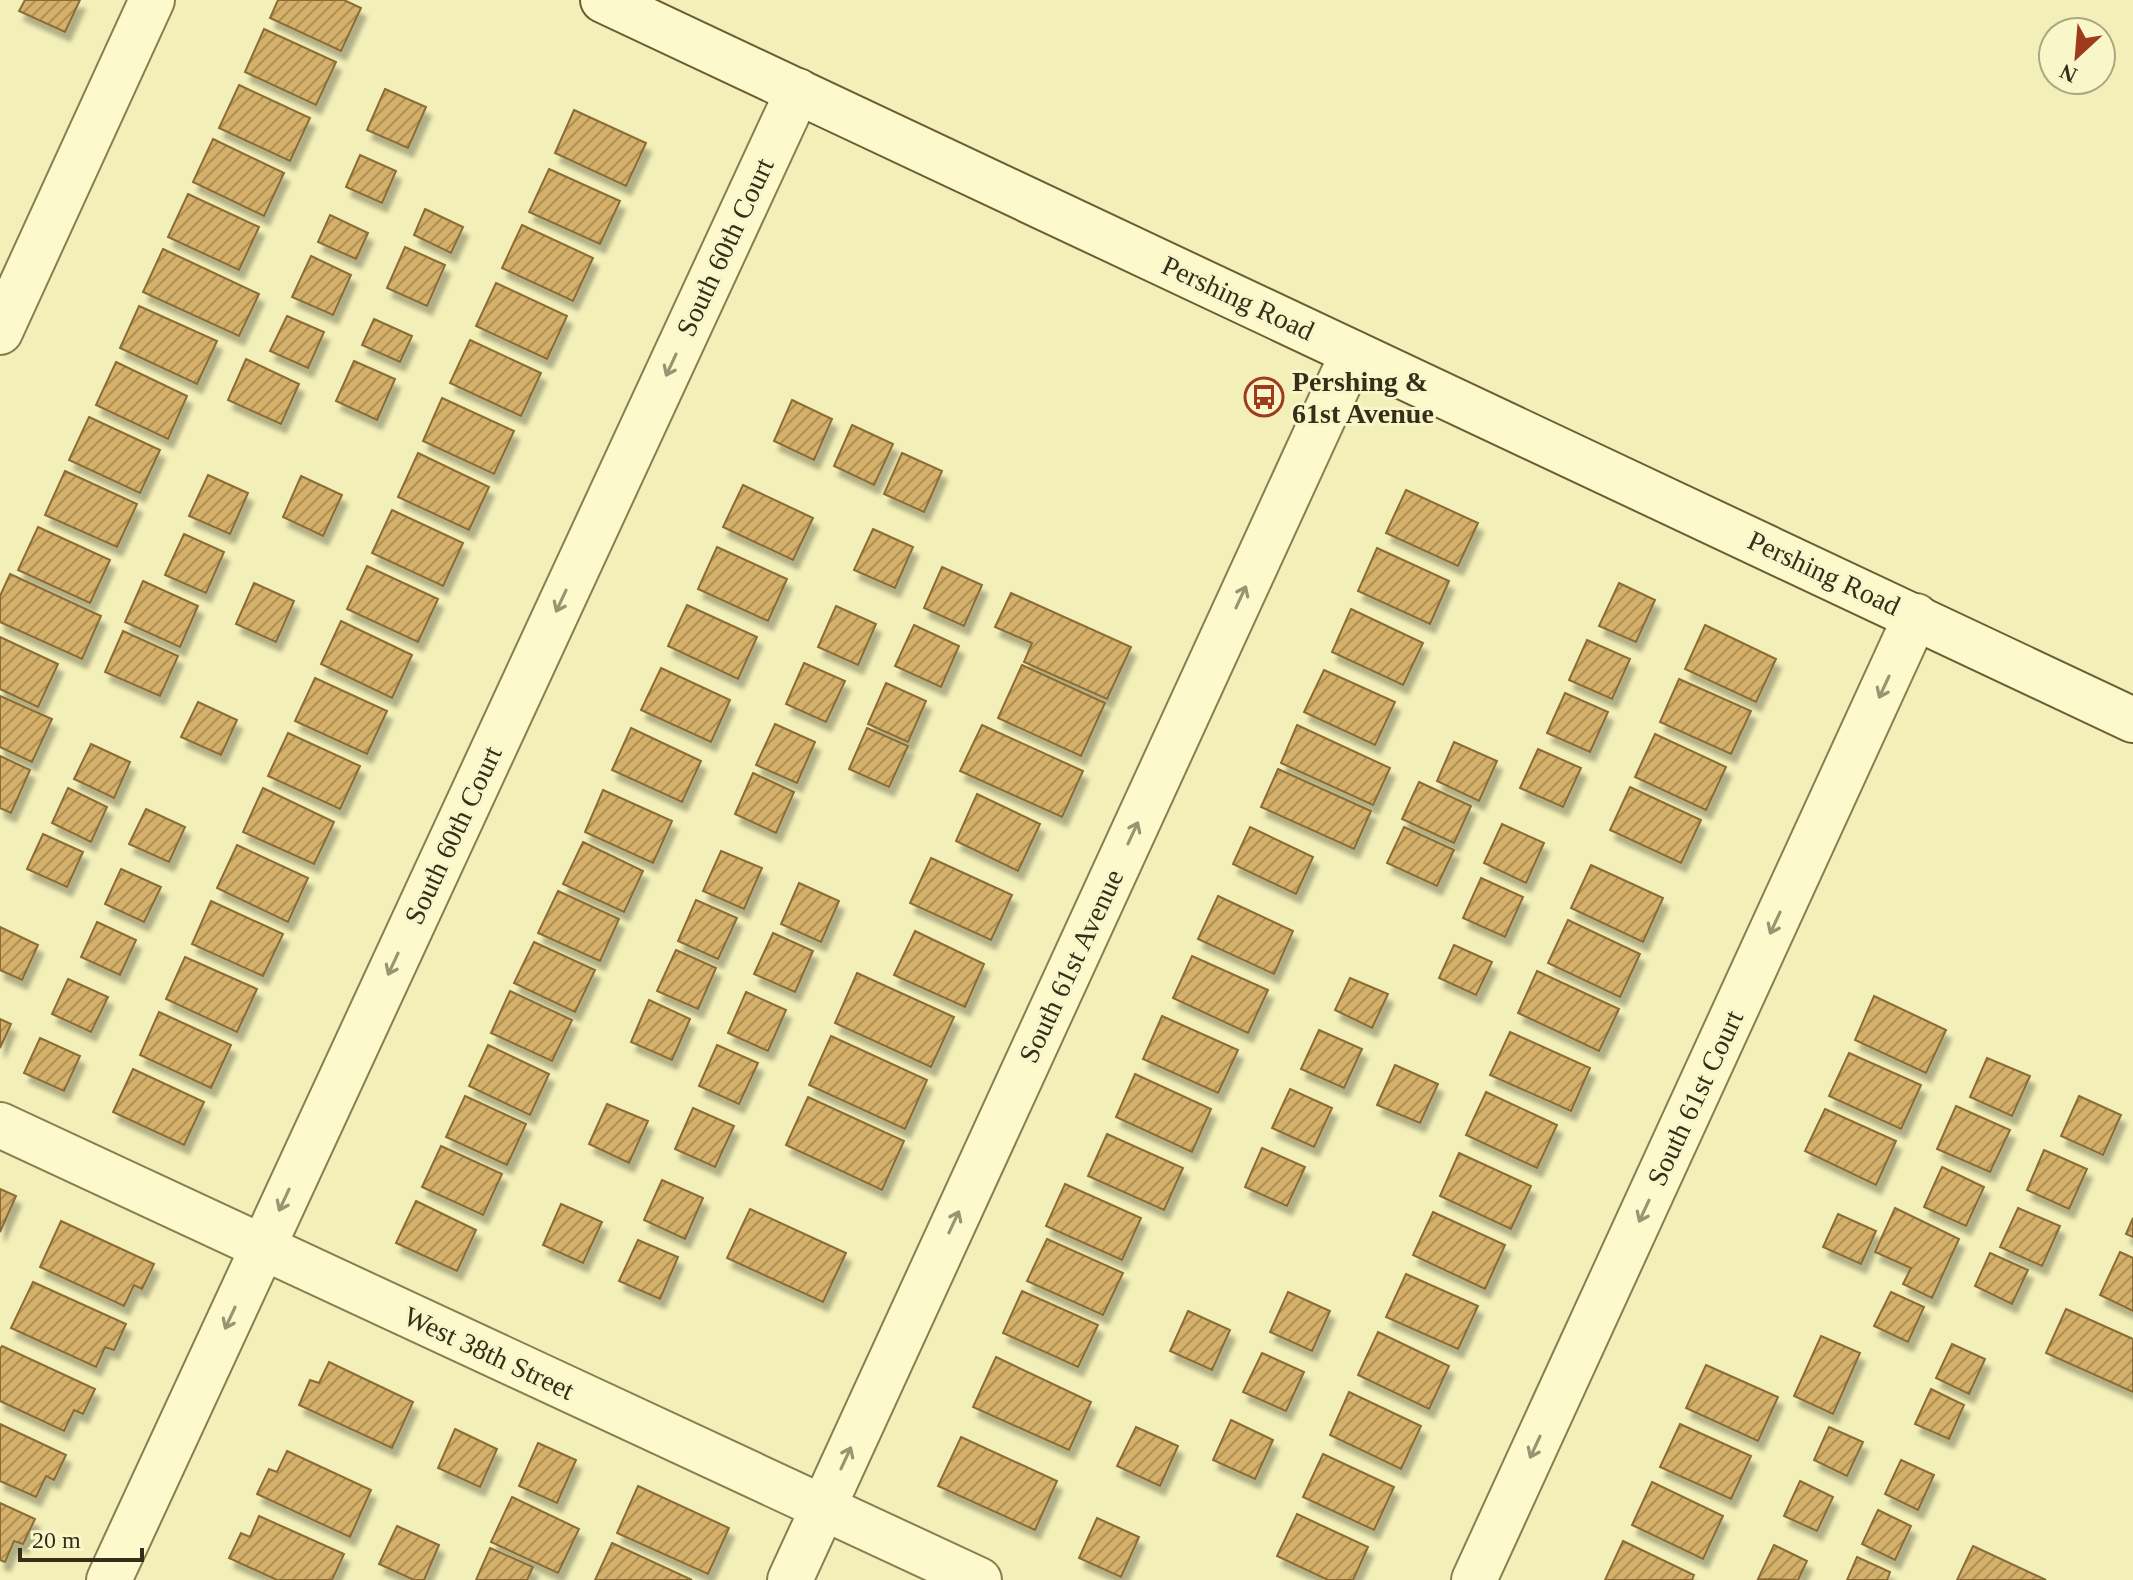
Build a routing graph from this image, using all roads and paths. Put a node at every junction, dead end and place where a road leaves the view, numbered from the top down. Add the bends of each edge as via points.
1 (152, 0) edge
2 (603, 0) edge
3 (798, 91) junction
4 (0, 332) edge
5 (1353, 353) junction
6 (1916, 616) junction
7 (2133, 720) edge
8 (0, 1125) edge
9 (262, 1247) junction
10 (823, 1508) junction
11 (109, 1580) edge
12 (790, 1580) edge
13 (979, 1580) edge
14 (1474, 1580) edge

1 - 4 street
2 - 3 street, Pershing Road
3 - 5 street, Pershing Road
3 -> 9 street, South 60th Court
5 - 6 street, Pershing Road
10 -> 5 street, South 61st Avenue
6 - 7 street, Pershing Road
6 -> 14 street, South 61st Court
8 - 9 street, West 38th Street
9 - 10 street, West 38th Street
9 -> 11 street, South 60th Court
10 - 12 street, South 61st Avenue
10 - 13 street, West 38th Street

